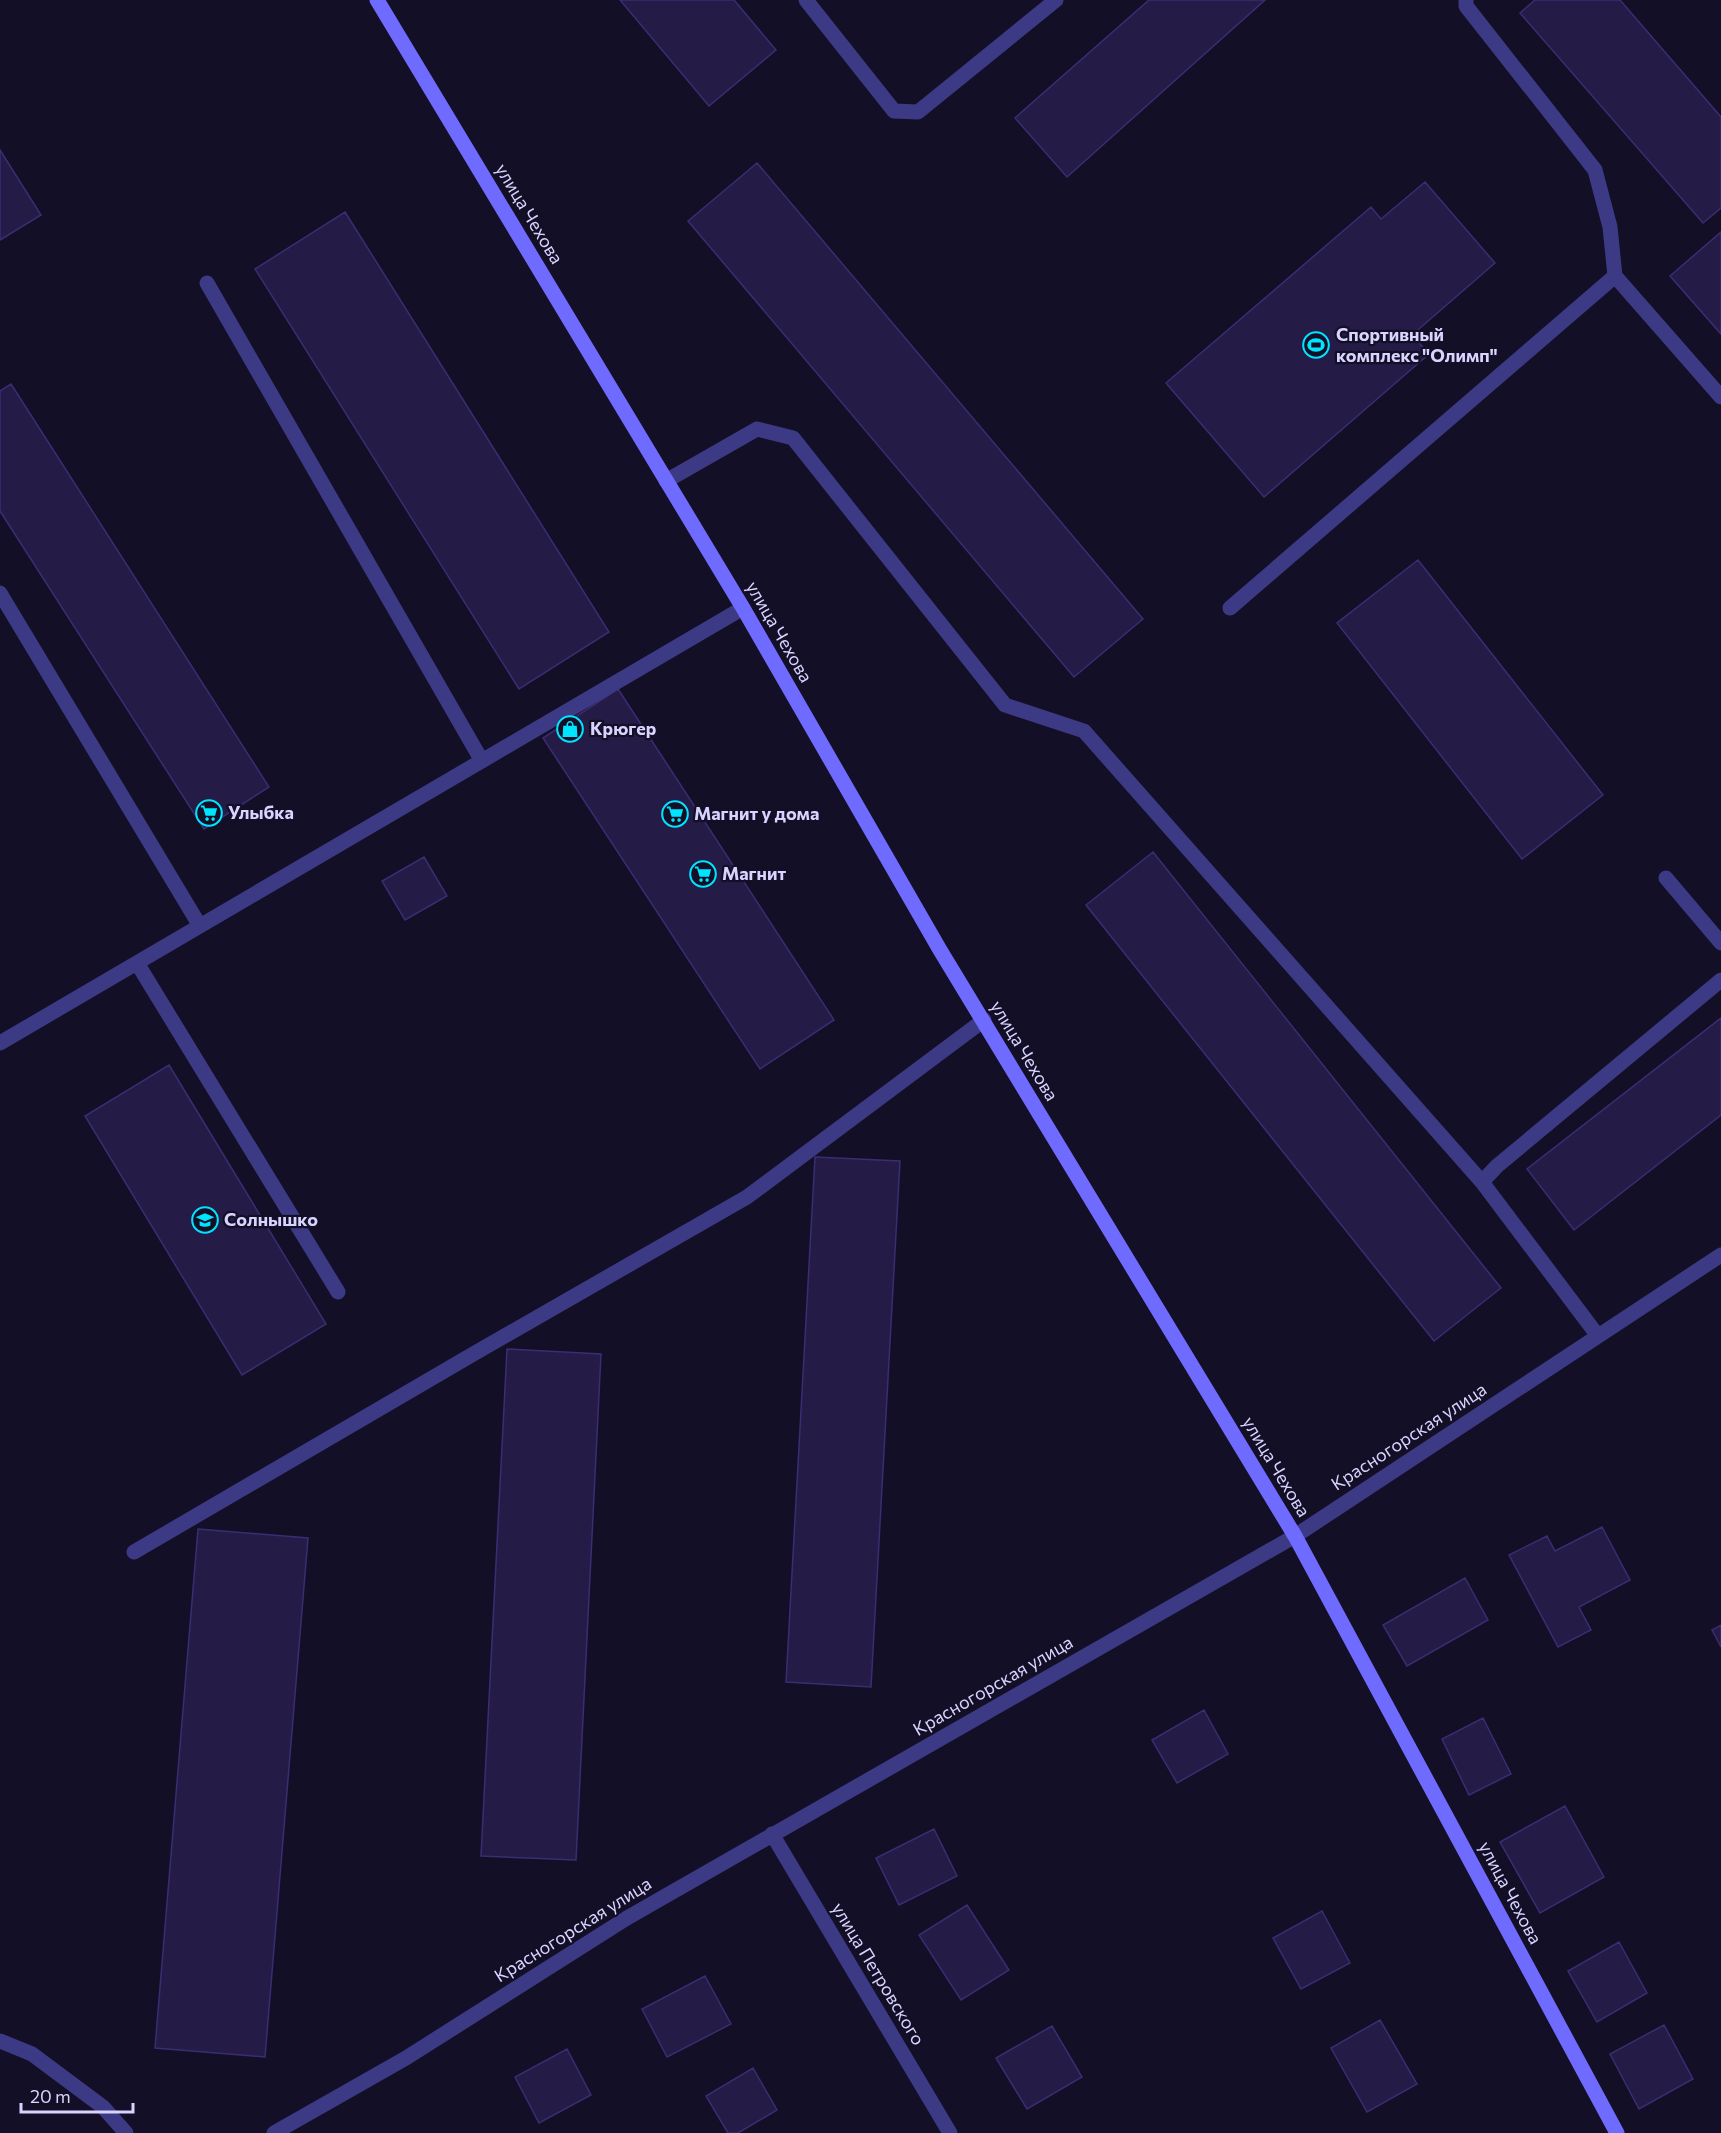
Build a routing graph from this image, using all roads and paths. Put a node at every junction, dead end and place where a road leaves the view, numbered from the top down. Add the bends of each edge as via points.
1 (377, 0) edge
2 (806, 0) edge
3 (1056, 0) edge
4 (1466, 0) edge
5 (1615, 276) junction
6 (207, 284) dead end
7 (1721, 397) edge
8 (666, 481) junction
9 (0, 593) edge
10 (743, 608) junction
11 (1230, 608) dead end
12 (482, 761) junction
13 (1666, 878) dead end
14 (200, 926) junction
15 (1721, 943) edge
16 (137, 963) junction
17 (1721, 980) edge
18 (984, 1020) junction
19 (0, 1043) edge
20 (1482, 1182) junction
21 (1721, 1255) edge
22 (338, 1292) dead end
23 (1598, 1336) junction
24 (1295, 1536) junction
25 (134, 1552) dead end
26 (772, 1834) junction
27 (0, 2041) edge
28 (126, 2133) edge
29 (274, 2133) edge
30 (950, 2133) edge
31 (1617, 2133) edge

1 - 8 street, улица Чехова
2 - 3 street via 894,111 918,112
4 - 5 street via 1466,6 1595,170 1610,227
5 - 7 street
5 - 11 street
6 - 12 street
8 - 10 street, улица Чехова
8 - 20 street via 757,429 793,438 1005,705 1084,731
9 - 14 street
10 - 12 street
10 - 18 street, улица Чехова
12 - 14 street
13 - 15 street
14 - 16 street
16 - 19 street
16 - 22 street
17 - 20 street
18 - 24 street, улица Чехова
18 - 25 street via 747,1197
20 - 23 street
21 - 23 street, Красногорская улица
23 - 24 street, Красногорская улица
24 - 26 street, Красногорская улица
24 - 31 street, улица Чехова
26 - 29 street, Красногорская улица via 627,1918 406,2058
26 - 30 street, улица Петровского
27 - 28 street via 32,2054 103,2108

